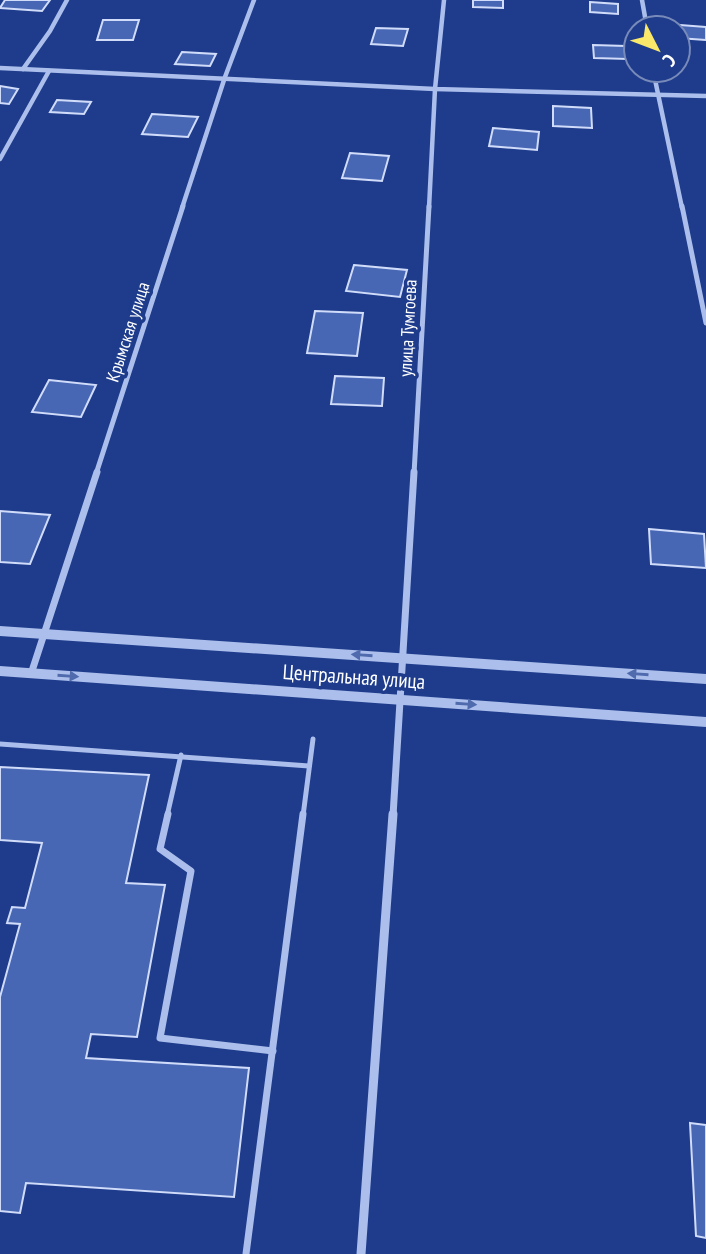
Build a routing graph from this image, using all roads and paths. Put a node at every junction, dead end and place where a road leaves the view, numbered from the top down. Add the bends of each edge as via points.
1 (67, 0) edge
2 (254, 0) edge
3 (444, 0) edge
4 (0, 68) edge
5 (23, 69) junction
6 (49, 71) junction
7 (225, 77) junction
8 (655, 84) edge
9 (435, 89) junction
10 (657, 94) junction
11 (706, 96) edge
12 (0, 159) edge
13 (706, 323) edge
14 (0, 631) edge
15 (44, 634) junction
16 (404, 658) junction
17 (0, 671) edge
18 (31, 674) junction
19 (706, 679) edge
20 (399, 699) junction
21 (706, 722) edge
22 (313, 738) dead end
23 (0, 744) edge
24 (181, 755) junction
25 (309, 766) junction
26 (273, 1051) junction
27 (246, 1254) edge
28 (360, 1254) edge

1 - 5 street
2 - 7 street, Крымская улица
3 - 9 street, улица Тумгоева
4 - 5 street
5 - 6 street
6 - 7 street
6 - 12 street
7 - 9 street
7 - 15 street, Крымская улица
8 - 10 street
9 - 10 street
9 - 16 street, улица Тумгоева
10 - 11 street
10 - 13 street
14 - 15 street, Центральная улица
16 -> 15 street, Центральная улица
15 - 18 street, Крымская улица
19 -> 16 street, Центральная улица
16 - 20 street, улица Тумгоева
17 - 18 street, Центральная улица
18 -> 20 street, Центральная улица
20 -> 21 street, Центральная улица
20 - 28 street, улица Тумгоева
22 - 25 lane
23 - 24 lane
24 - 25 lane
24 - 26 lane via 160,849 191,871 160,1038
25 - 26 lane
26 - 27 lane

